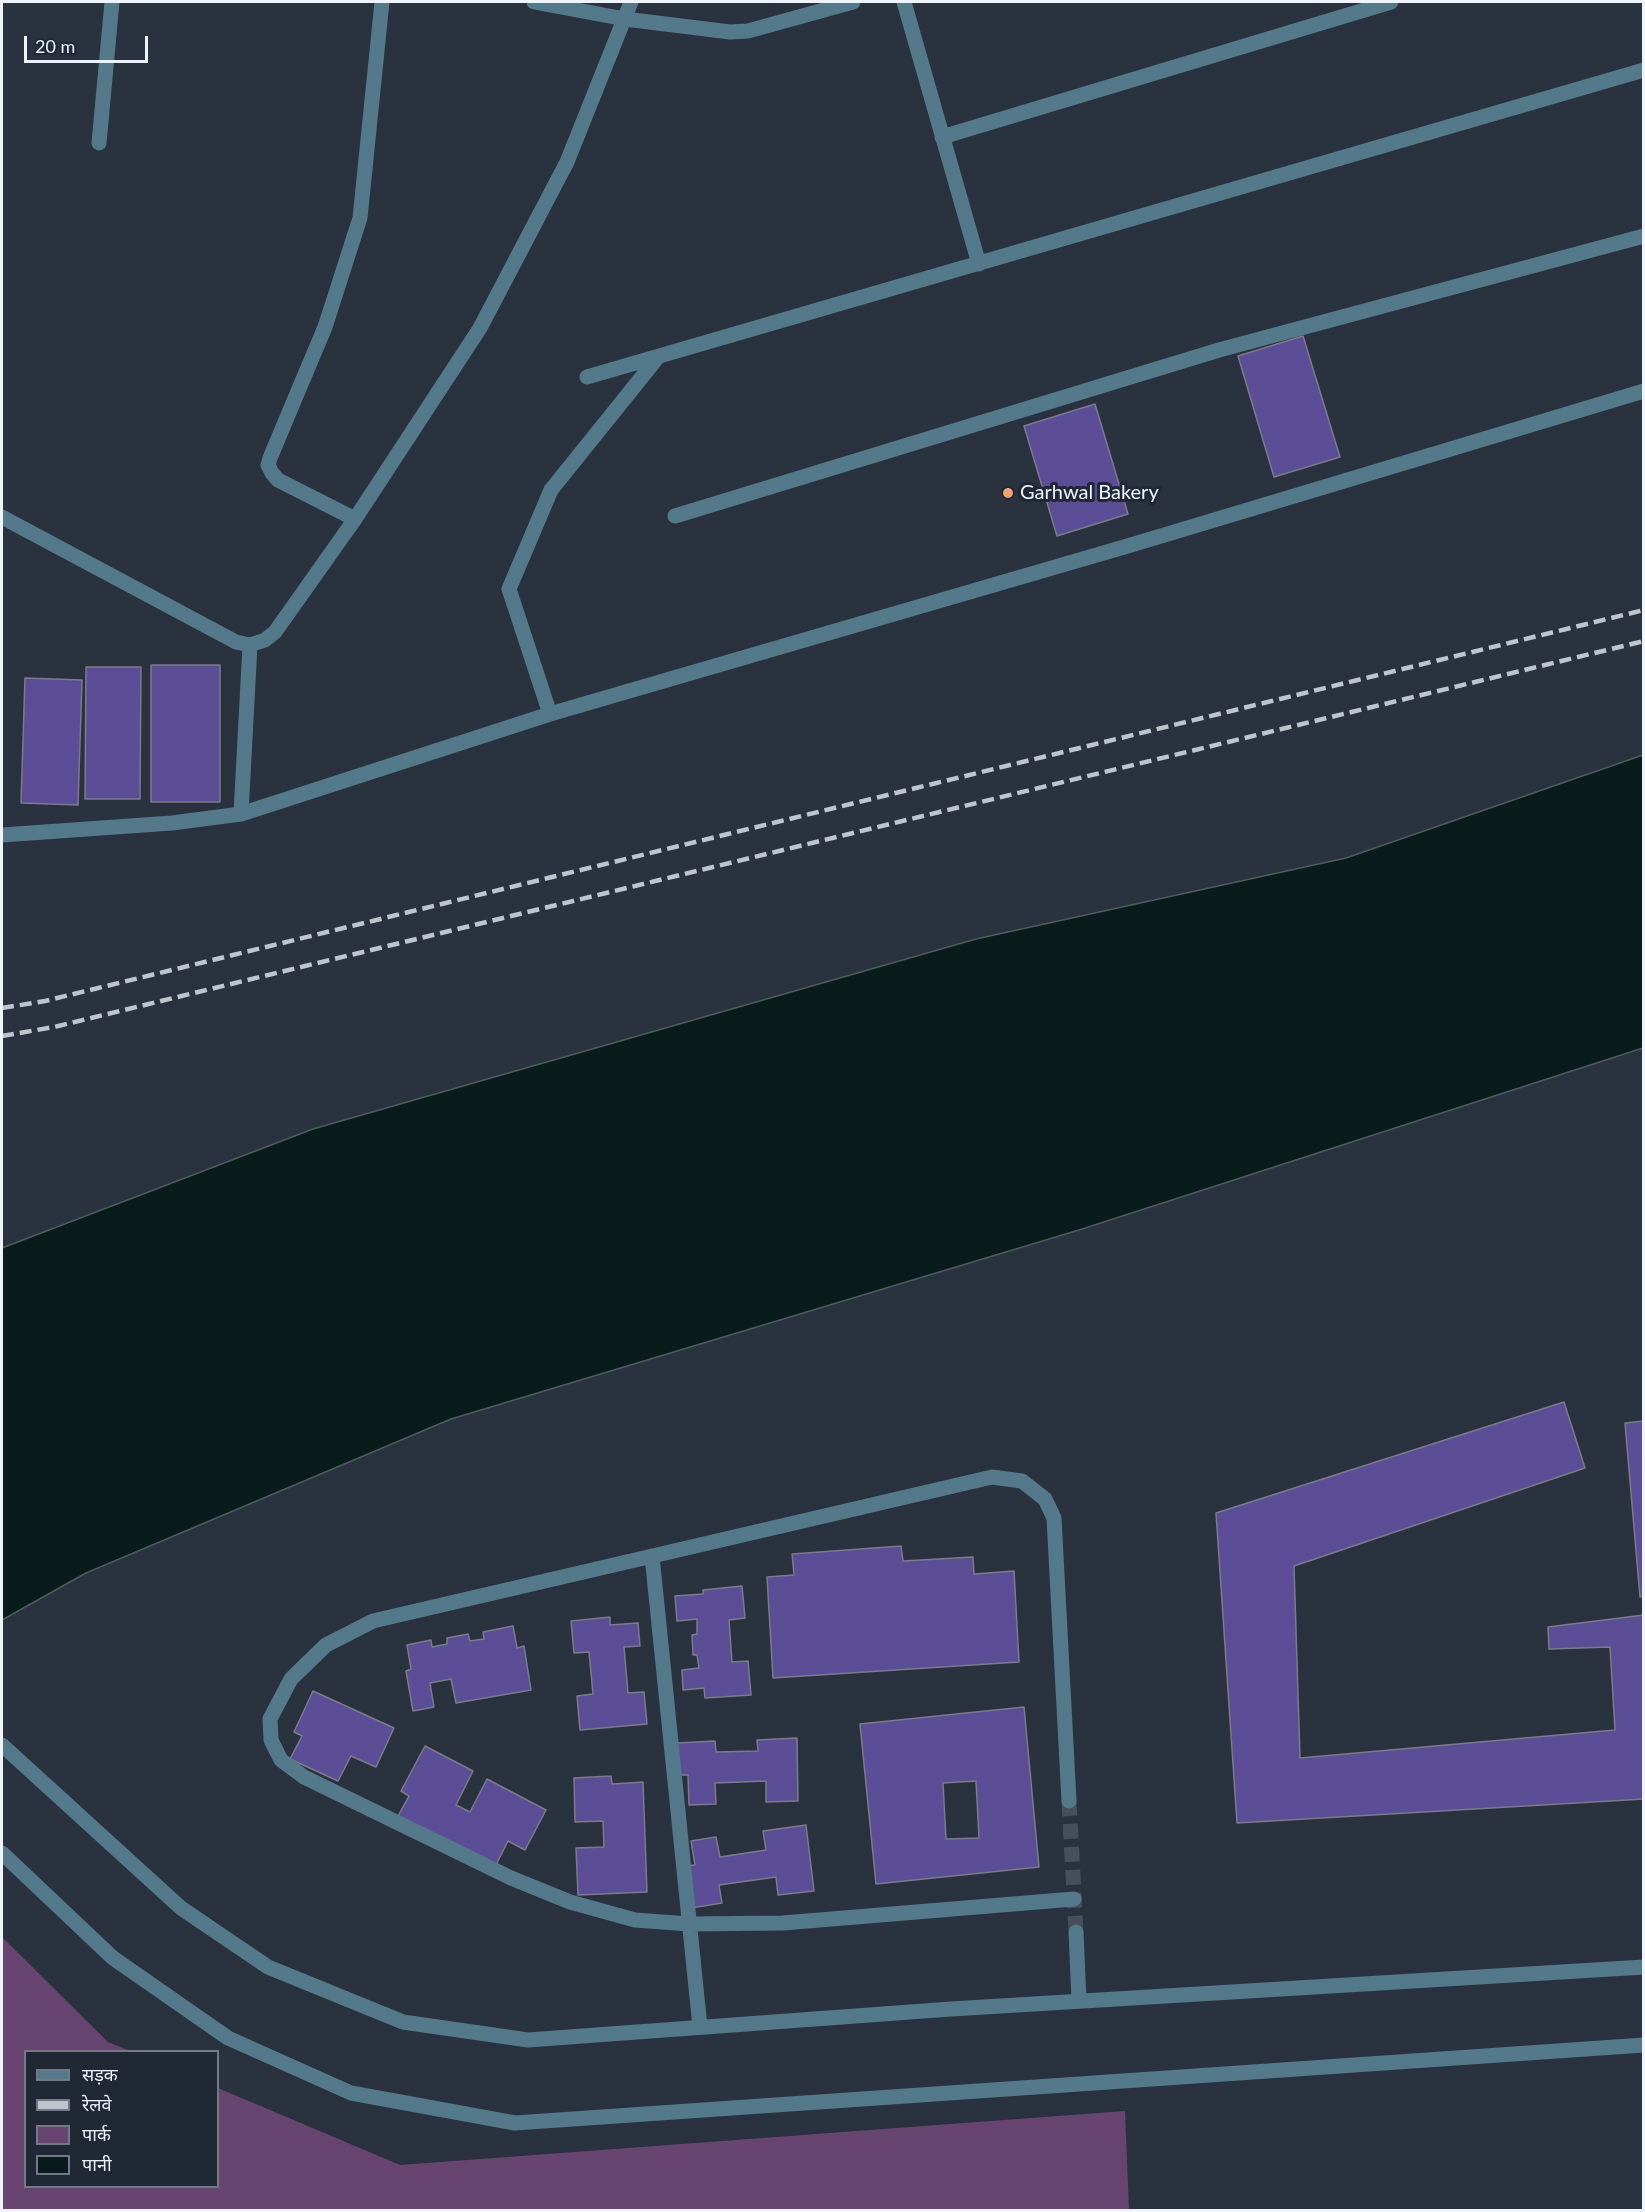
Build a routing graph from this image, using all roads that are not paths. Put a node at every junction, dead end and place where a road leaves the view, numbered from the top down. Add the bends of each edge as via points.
1 (112, 2) edge
2 (382, 2) edge
3 (534, 2) edge
4 (631, 2) edge
5 (853, 2) edge
6 (904, 2) edge
7 (1391, 2) edge
8 (625, 19) junction
9 (1644, 70) edge
10 (942, 137) junction
11 (99, 143) dead end
12 (1644, 236) edge
13 (979, 264) junction
14 (657, 357) junction
15 (587, 377) dead end
16 (1644, 391) edge
17 (675, 516) dead end
18 (2, 517) edge
19 (354, 519) junction
20 (250, 645) junction
21 (550, 714) junction
22 (241, 814) junction
23 (2, 835) edge
24 (652, 1556) junction
25 (2, 1745) edge
26 (1069, 1801) tunnel mouth
27 (2, 1853) edge
28 (1074, 1899) dead end
29 (689, 1924) junction
30 (1076, 1932) tunnel mouth
31 (1644, 1967) edge
32 (1079, 2001) junction
33 (700, 2027) junction
34 (1644, 2045) edge

1 - 11 street
2 - 19 street via 360,218 325,327 268,465 278,480
3 - 8 street
4 - 8 street
5 - 8 street via 748,31
6 - 10 street
7 - 10 street
8 - 19 street via 567,162 480,328
9 - 13 street
10 - 13 street
12 - 17 street via 1219,350
13 - 14 street
14 - 15 street
14 - 21 street via 551,490 510,589
16 - 21 street
18 - 20 street via 236,642
19 - 20 street via 275,632
20 - 22 street
21 - 22 street
22 - 23 street
24 - 26 street via 992,1477 1022,1481 1045,1499 1054,1518
24 - 29 street
24 - 29 street via 373,1621 326,1645 291,1679 270,1719 271,1740 281,1760 304,1777 511,1878 570,1902 635,1920
25 - 33 street via 181,1908 268,1967 372,2010 403,2022 528,2040
27 - 34 street via 113,1958 228,2038 351,2093 515,2123
28 - 29 street via 783,1923
29 - 33 street
30 - 32 street
31 - 32 street
32 - 33 street

